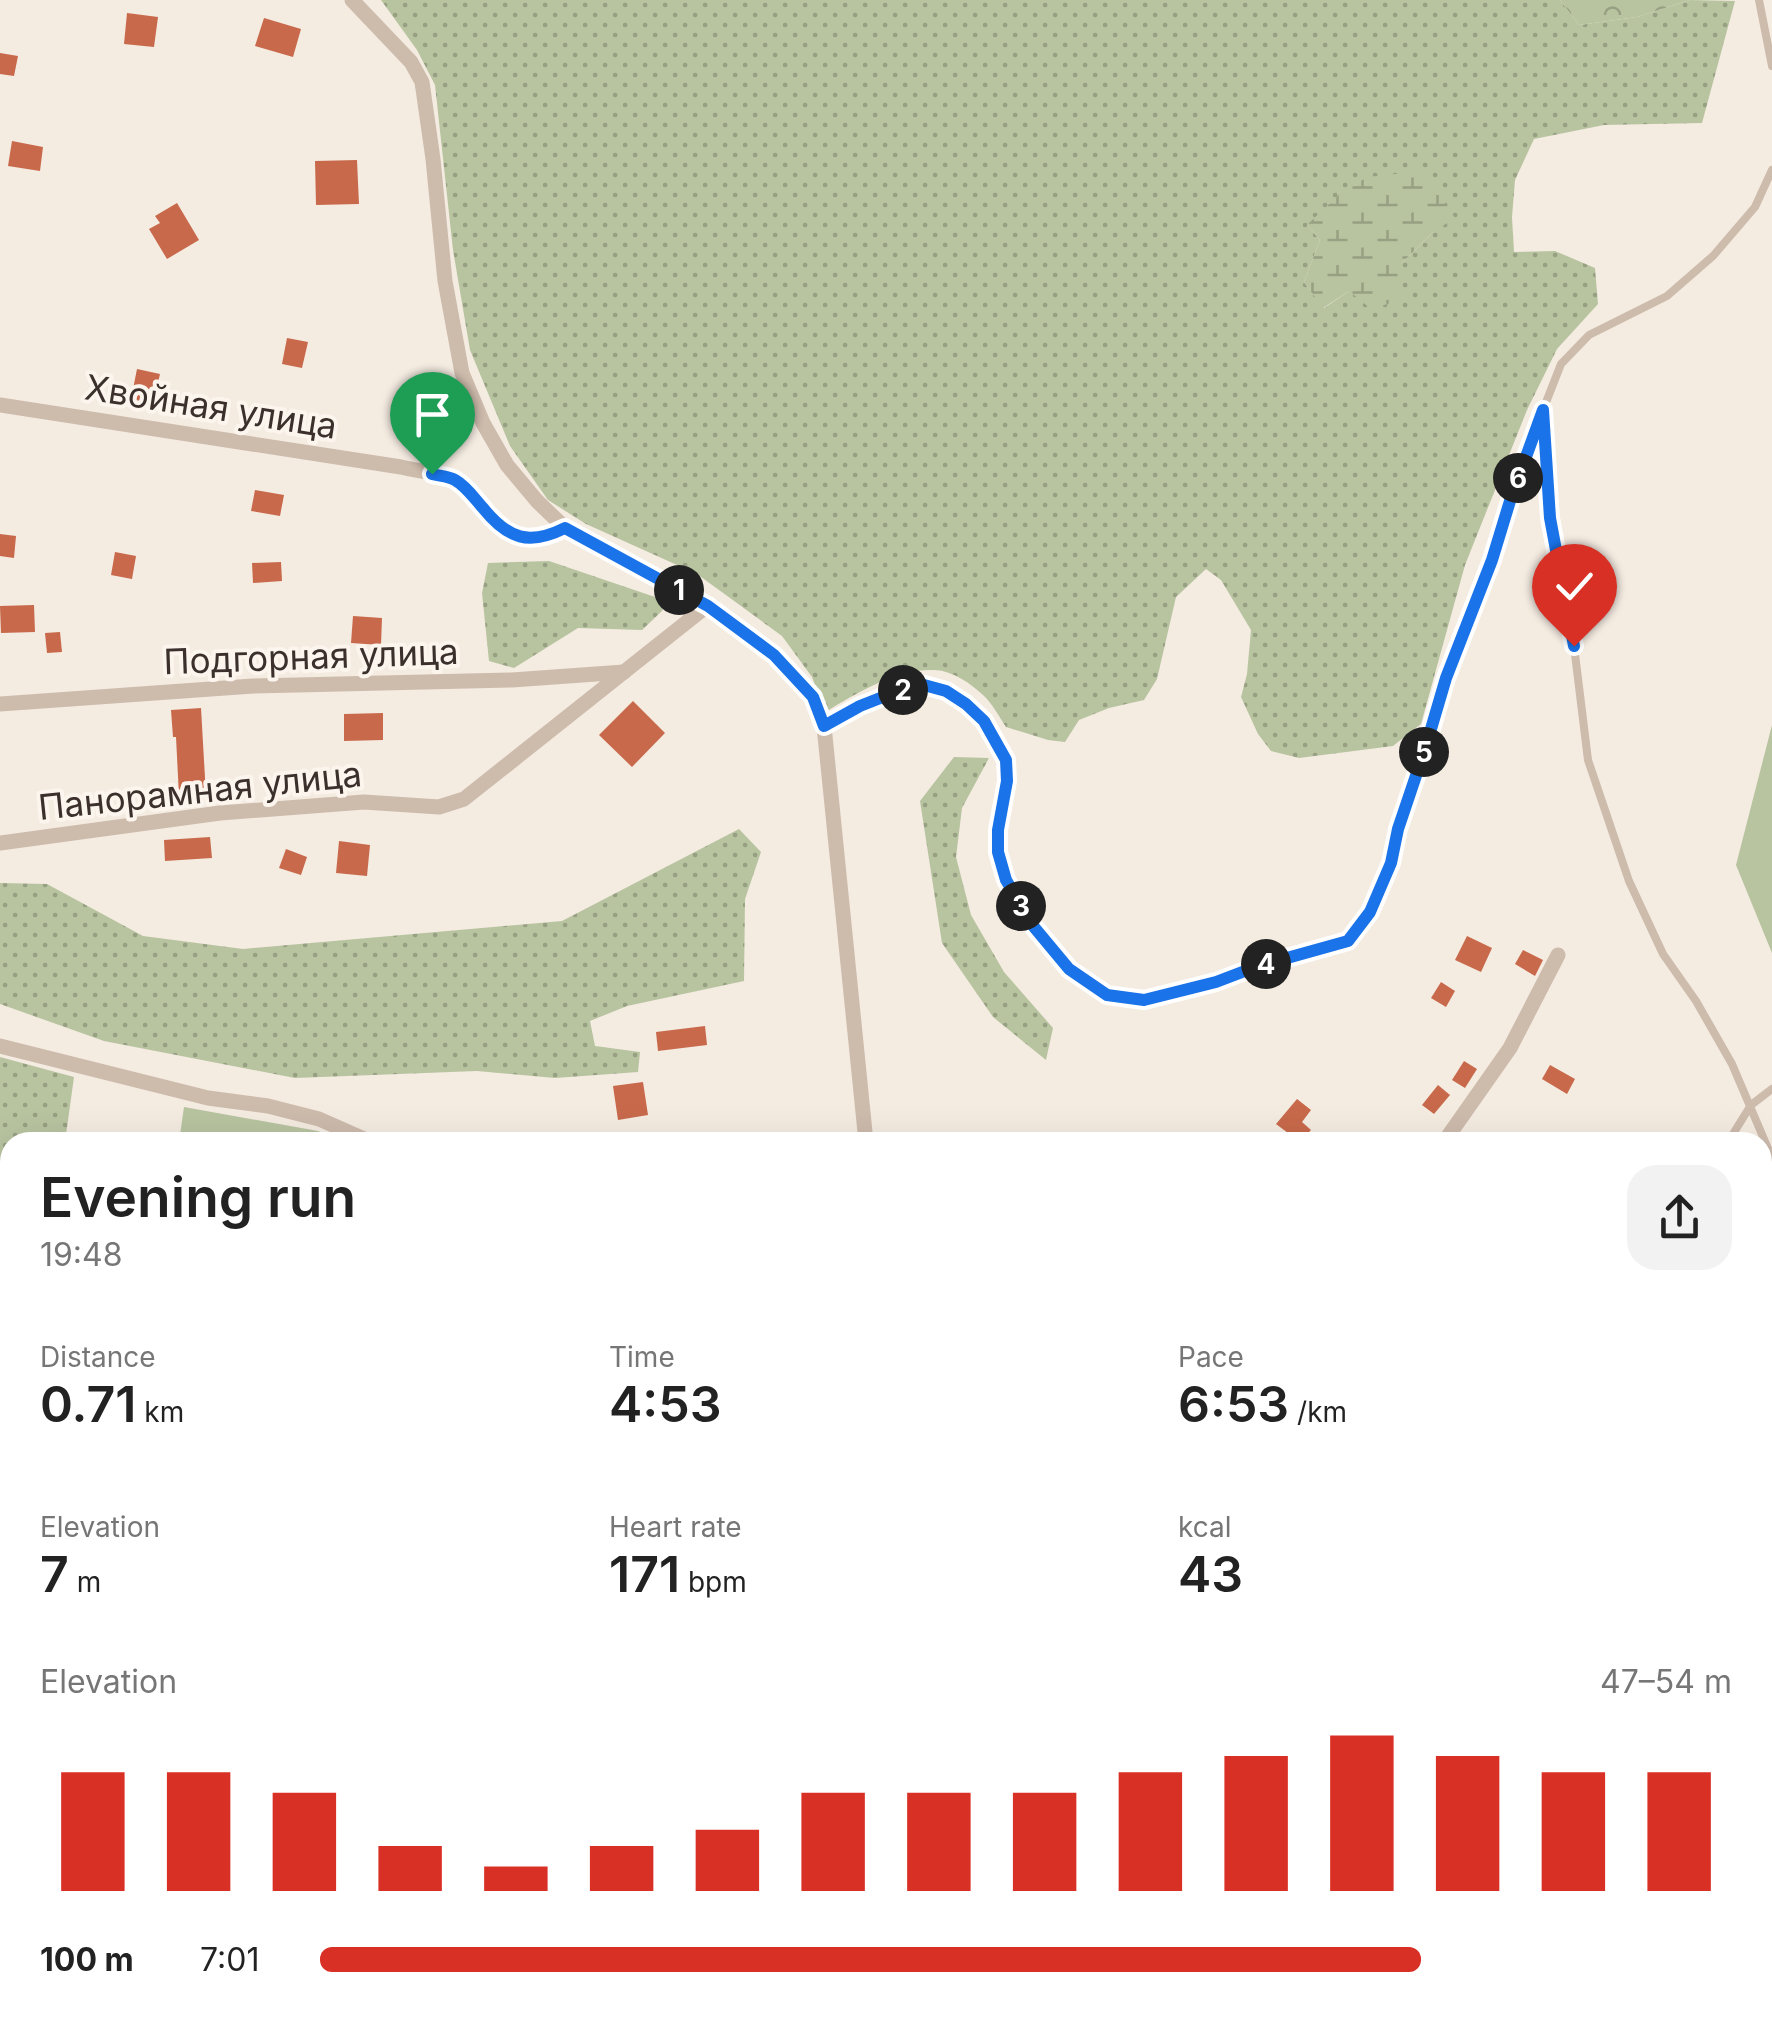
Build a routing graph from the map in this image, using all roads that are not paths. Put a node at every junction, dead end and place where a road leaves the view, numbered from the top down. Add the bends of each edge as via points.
1 (352, 0) edge
2 (1759, 0) edge
3 (1772, 66) edge
4 (1772, 170) edge
5 (0, 404) edge
6 (1543, 410) junction
7 (565, 528) junction
8 (708, 606) junction
9 (624, 672) junction
10 (0, 704) edge
11 (824, 726) junction
12 (0, 843) edge
13 (1558, 954) dead end
14 (0, 1046) edge
15 (1772, 1089) edge
16 (1751, 1105) junction
17 (347, 1132) edge
18 (865, 1132) edge
19 (1451, 1132) edge
20 (1734, 1132) edge
21 (1762, 1132) edge

1 - 7 street via 422,82 462,372 507,465
2 - 3 lane
4 - 6 lane via 1755,207 1713,256 1667,296 1589,335 1561,364
5 - 7 street, Хвойная улица via 452,478 496,524 522,538
6 - 11 lane via 1446,678 1391,863 1370,912 1348,941 1144,1000 1107,995 1069,969 1006,880 998,830 1006,760 984,721 946,691 924,685
6 - 16 lane via 1550,518 1588,760 1628,881
7 - 8 street
8 - 9 street
8 - 11 street via 774,655 813,697
9 - 10 street, Подгорная улица via 253,686
9 - 12 street, Панорамная улица via 464,799 439,807 364,802 220,813
11 - 18 street
13 - 19 street via 1510,1048
14 - 17 street via 208,1098 320,1118
15 - 16 lane
16 - 20 lane
16 - 21 lane

